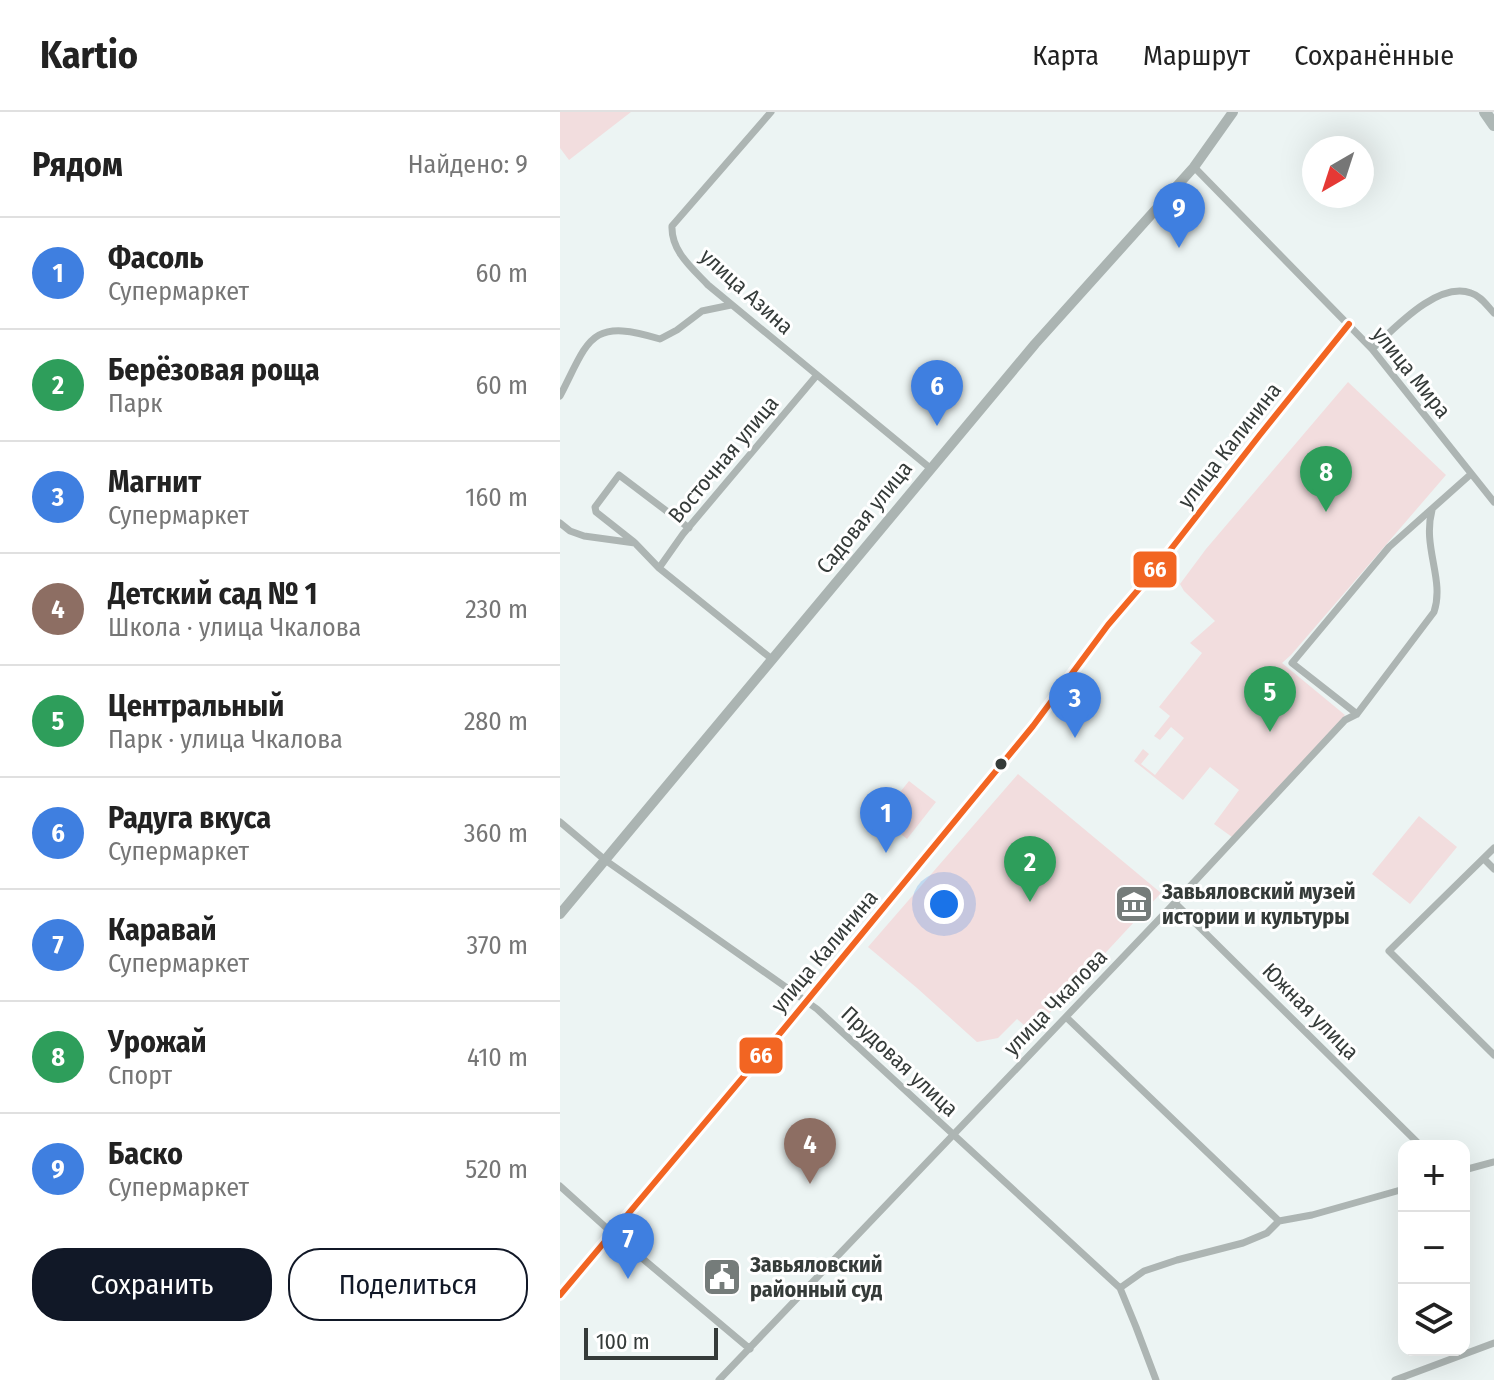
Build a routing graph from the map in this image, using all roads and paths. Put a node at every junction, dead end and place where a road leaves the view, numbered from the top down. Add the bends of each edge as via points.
1 (771, 112) edge
2 (1233, 112) edge
3 (1485, 112) edge
4 (1494, 125) edge
5 (1194, 167) junction
6 (732, 305) junction
7 (1494, 313) edge
8 (1349, 324) junction
9 (1372, 349) junction
10 (817, 375) junction
11 (560, 396) edge
12 (930, 468) junction
13 (1471, 474) junction
14 (1494, 502) edge
15 (1432, 510) junction
16 (560, 523) edge
17 (689, 528) junction
18 (635, 543) junction
19 (659, 568) junction
20 (773, 660) junction
21 (1357, 714) junction
22 (560, 822) edge
23 (1494, 848) edge
24 (1484, 859) junction
25 (605, 860) junction
26 (1494, 869) edge
27 (1175, 903) junction
28 (560, 914) edge
29 (806, 1001) junction
30 (1066, 1017) junction
31 (1494, 1055) edge
32 (953, 1136) junction
33 (1415, 1140) edge
34 (1494, 1162) edge
35 (1470, 1168) edge
36 (560, 1186) edge
37 (1398, 1191) edge
38 (1279, 1221) junction
39 (611, 1232) junction
40 (1120, 1288) junction
41 (560, 1295) edge
42 (1494, 1343) edge
43 (750, 1349) junction
44 (719, 1380) edge
45 (1156, 1380) edge
46 (1395, 1380) edge

1 - 6 street, улица Азина via 672,226 677,249
2 - 5 street, Садовая улица
3 - 4 main road
5 - 8 street, улица Мира
5 - 12 street, Садовая улица
6 - 10 street, улица Азина
6 - 11 street via 702,311 660,339 608,331 596,337 585,346
7 - 9 street via 1471,293 1441,294
8 - 9 street, улица Мира
8 - 29 street, улица Калинина via 1033,726
9 - 13 street, улица Мира
10 - 12 street, улица Азина
10 - 17 street, Восточная улица
12 - 20 street, Садовая улица
13 - 14 street, улица Мира
13 - 15 street
15 - 21 street, улица Чкалова via 1429,542 1439,592 1434,612
15 - 21 street via 1389,547 1292,663
16 - 18 street via 584,536
17 - 18 street via 619,475 596,512
17 - 19 street, Восточная улица
18 - 19 street
19 - 20 street
20 - 25 street, Садовая улица
21 - 27 street, улица Чкалова via 1345,720
22 - 25 street, Прудовая улица
23 - 24 street
24 - 26 street
24 - 31 street via 1389,951
25 - 28 street, Садовая улица
25 - 29 street, Прудовая улица
27 - 30 street, улица Чкалова
27 - 33 street, Южная улица
29 - 32 street, Прудовая улица
29 - 39 street, улица Калинина
30 - 32 street, улица Чкалова
30 - 38 street
32 - 40 street, Прудовая улица
32 - 43 street, улица Чкалова
34 - 35 street
36 - 39 street
37 - 38 street
38 - 40 street via 1267,1233 1144,1271
39 - 41 street, улица Калинина
39 - 43 street
40 - 45 street, Прудовая улица
42 - 46 street
43 - 44 street, улица Чкалова

